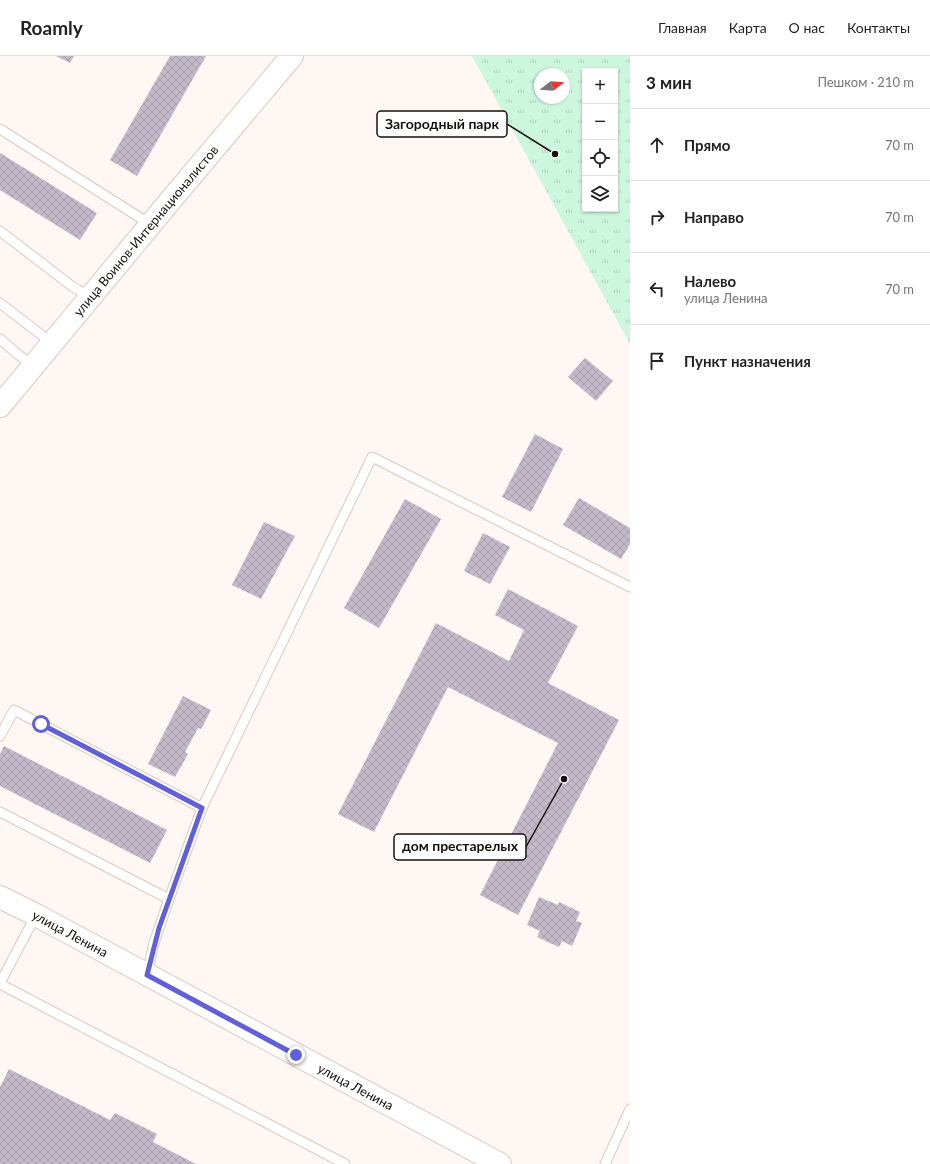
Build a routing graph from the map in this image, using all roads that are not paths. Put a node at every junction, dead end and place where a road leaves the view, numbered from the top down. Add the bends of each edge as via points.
1 (292, 56) edge
2 (0, 129) edge
3 (150, 224) junction
4 (0, 231) edge
5 (91, 297) junction
6 (0, 302) edge
7 (0, 339) edge
8 (52, 343) junction
9 (33, 367) junction
10 (0, 406) edge
11 (630, 587) edge
12 (0, 736) edge
13 (202, 808) junction
14 (0, 812) edge
15 (0, 897) edge
16 (169, 899) junction
17 (36, 915) junction
18 (147, 975) junction
19 (0, 983) edge
20 (630, 1109) edge
21 (345, 1164) edge
22 (500, 1164) edge
23 (605, 1164) edge

1 - 3 main road, улица Воинов-Интернационалистов
2 - 3 lane
3 - 5 main road, улица Воинов-Интернационалистов
4 - 5 lane via 73,287
5 - 8 main road, улица Воинов-Интернационалистов
6 - 8 lane
7 - 9 lane
8 - 9 main road, улица Воинов-Интернационалистов
9 - 10 main road, улица Воинов-Интернационалистов
11 - 13 lane via 372,457
12 - 13 lane via 14,710
13 - 16 lane
14 - 16 lane
15 - 17 main road, улица Ленина
16 - 18 lane via 154,943
17 - 18 main road, улица Ленина
17 - 19 lane
18 - 22 main road, улица Ленина
19 - 21 lane
20 - 23 lane

